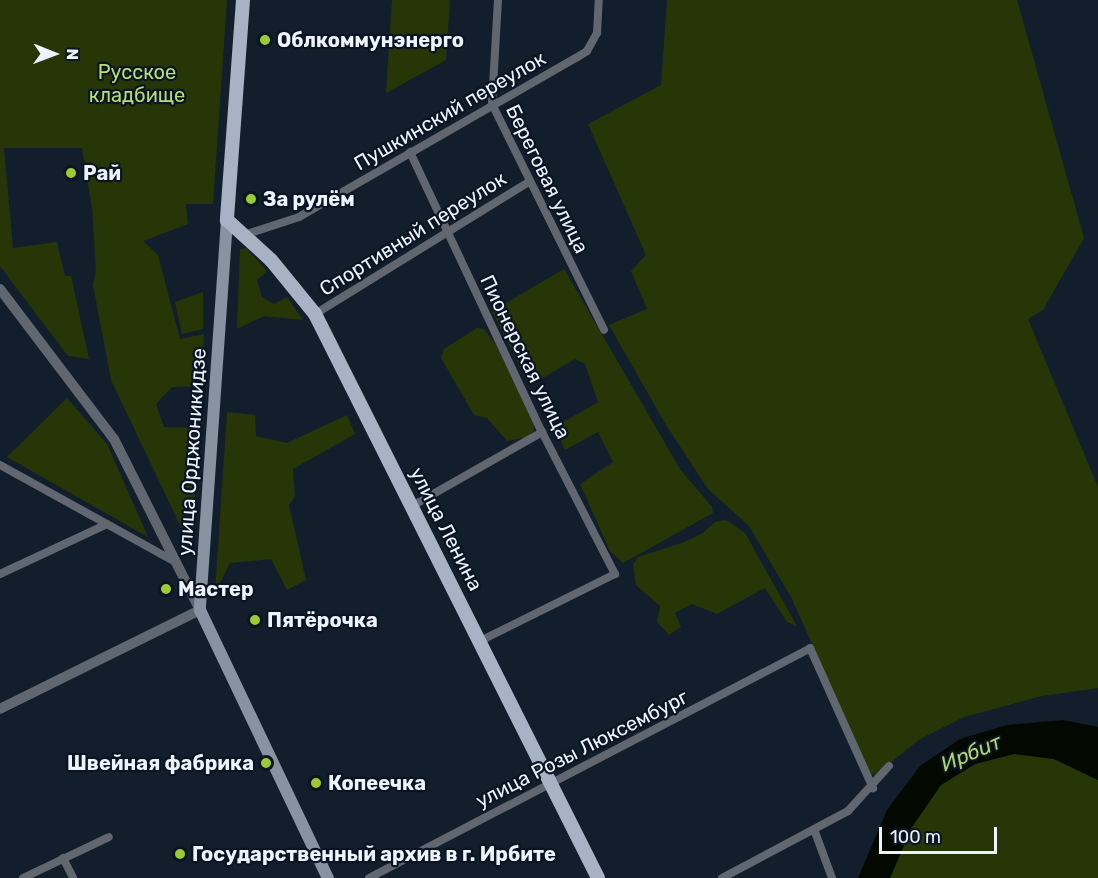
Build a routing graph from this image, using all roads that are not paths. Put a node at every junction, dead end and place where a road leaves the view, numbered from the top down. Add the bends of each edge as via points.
1 (243, 0) edge
2 (498, 0) edge
3 (599, 0) edge
4 (492, 104) junction
5 (410, 152) junction
6 (529, 182) junction
7 (228, 220) junction
8 (447, 232) junction
9 (244, 235) junction
10 (0, 289) edge
11 (315, 314) junction
12 (604, 330) dead end
13 (542, 432) junction
14 (0, 465) edge
15 (412, 506) junction
16 (107, 524) junction
17 (177, 563) junction
18 (0, 574) edge
19 (200, 609) junction
20 (480, 640) junction
21 (0, 709) edge
22 (889, 766) dead end
23 (551, 784) junction
24 (873, 788) junction
25 (815, 832) junction
26 (109, 837) dead end
27 (63, 858) junction
28 (23, 878) edge
29 (73, 878) edge
30 (328, 878) edge
31 (369, 878) edge
32 (598, 878) edge
33 (723, 878) edge
34 (831, 878) edge

1 - 7 main road, улица Орджоникидзе
2 - 4 street, Береговая улица
3 - 4 street, Пушкинский переулок via 597,33 587,51
4 - 5 street, Пушкинский переулок
4 - 6 street, Береговая улица
5 - 8 street, Пионерская улица
5 - 9 street, Пушкинский переулок via 299,218
6 - 8 street, Спортивный переулок
6 - 12 street, Береговая улица
7 - 9 main road, улица Ленина
7 - 19 main road, улица Орджоникидзе
8 - 11 street, Спортивный переулок
8 - 13 street, Пионерская улица
9 - 11 main road, улица Ленина
10 - 17 street via 114,439
11 - 15 main road, улица Ленина
13 - 15 street
13 - 20 street, Пионерская улица via 615,574
14 - 16 street
15 - 20 main road, улица Ленина
16 - 17 street
16 - 18 street
17 - 19 street
19 - 21 street
19 - 30 main road, улица Орджоникидзе
20 - 23 main road, улица Ленина
22 - 24 street
23 - 24 street, улица Розы Люксембург via 810,648
23 - 31 street, улица Розы Люксембург
23 - 32 main road, улица Ленина
24 - 25 street via 849,811
25 - 33 street
25 - 34 street
26 - 27 street
27 - 28 street
27 - 29 street

